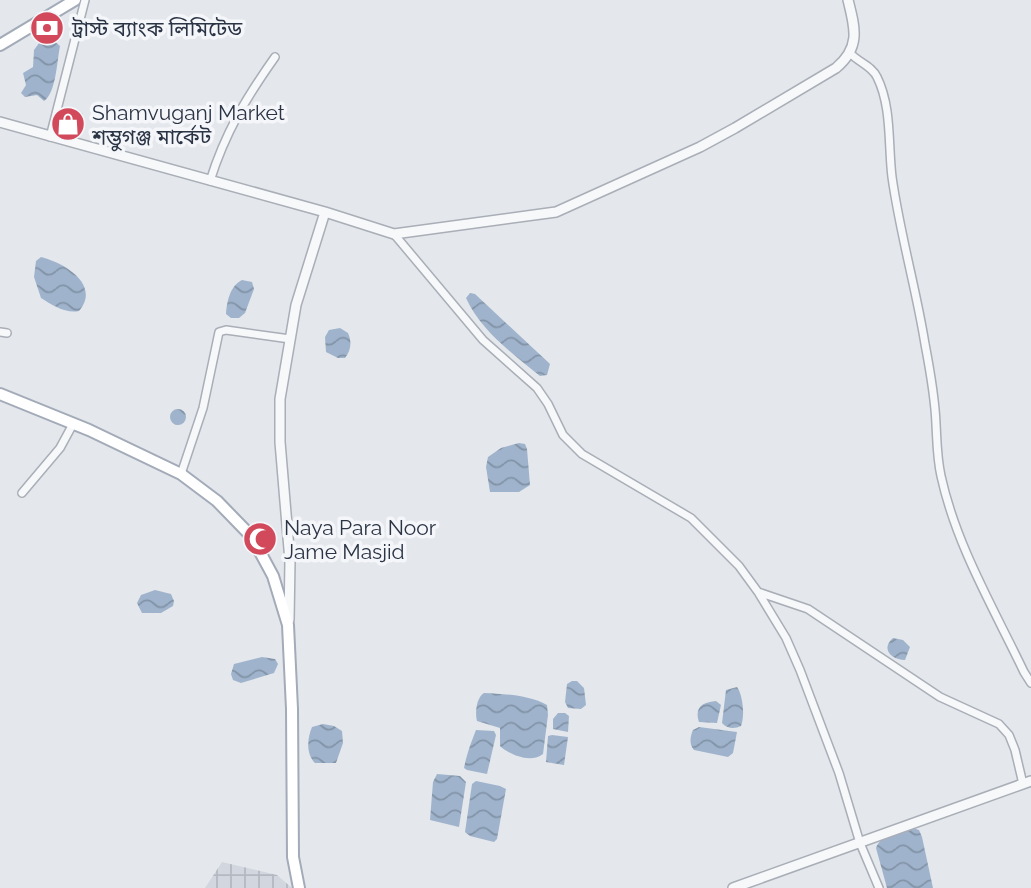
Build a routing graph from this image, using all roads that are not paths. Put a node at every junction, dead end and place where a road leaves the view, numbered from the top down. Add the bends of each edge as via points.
1 (64, 0) edge
2 (75, 0) edge
3 (85, 0) edge
4 (848, 0) edge
5 (0, 37) edge
6 (0, 45) edge
7 (850, 53) junction
8 (275, 57) dead end
9 (0, 122) edge
10 (50, 137) junction
11 (210, 181) junction
12 (325, 212) junction
13 (394, 234) junction
14 (289, 339) junction
15 (0, 394) edge
16 (73, 424) junction
17 (181, 474) junction
18 (22, 493) dead end
19 (758, 592) junction
20 (288, 625) junction
21 (1031, 683) edge
22 (1027, 782) edge
23 (860, 843) junction
24 (299, 888) edge
25 (733, 888) edge
26 (878, 888) edge

1 - 5 main road
2 - 6 main road
3 - 10 street
4 - 7 street via 854,37
7 - 13 street via 821,77 736,128 556,212
7 - 21 street via 871,69 884,97 901,229 925,343 941,478 959,536
8 - 11 street via 238,111
9 - 10 street
10 - 11 street
11 - 12 street
12 - 13 street
12 - 14 street
13 - 19 street via 483,340 537,388 569,442 691,519
14 - 17 street via 219,332 203,408
14 - 20 street via 280,398 290,561
15 - 16 main road
16 - 17 main road
16 - 18 street via 60,448
17 - 20 main road via 217,501 251,537 272,576
19 - 22 street via 808,609 940,697 999,724 1009,735
19 - 23 street via 800,670
20 - 24 main road via 293,857
22 - 23 street
23 - 25 street
23 - 26 street

